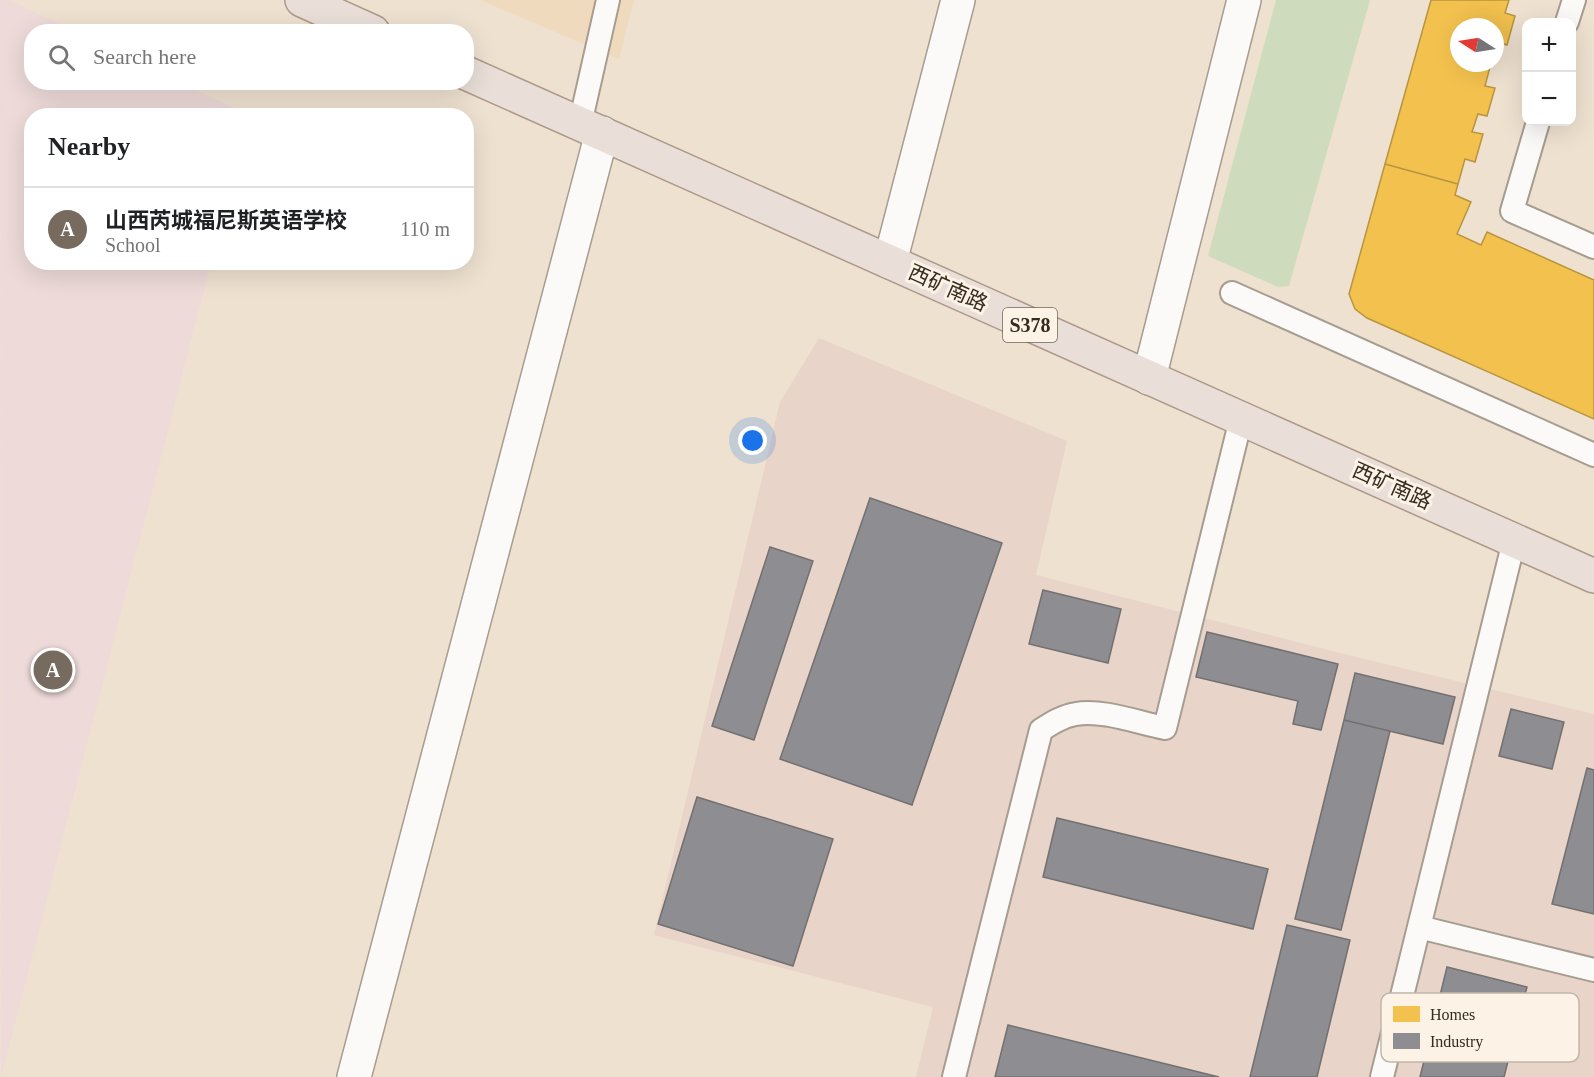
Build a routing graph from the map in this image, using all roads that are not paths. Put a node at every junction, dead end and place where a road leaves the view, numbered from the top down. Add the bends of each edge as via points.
1 (302, 0) edge
2 (608, 0) edge
3 (957, 0) edge
4 (1244, 0) edge
5 (1574, 0) edge
6 (1568, 18) edge
7 (355, 24) edge
8 (474, 77) edge
9 (1537, 126) edge
10 (591, 129) junction
11 (1594, 247) edge
12 (890, 262) junction
13 (1232, 293) dead end
14 (1149, 378) junction
15 (1241, 419) junction
16 (1594, 455) edge
17 (1514, 541) junction
18 (1594, 576) edge
19 (1419, 927) junction
20 (1594, 970) edge
21 (1403, 993) edge
22 (1386, 1062) edge
23 (354, 1077) edge
24 (954, 1077) edge
25 (1382, 1077) edge

1 - 7 main road
2 - 10 lane
3 - 12 street
4 - 14 street
5 - 6 lane
8 - 10 main road, 西矿南路 / S378
9 - 11 lane via 1512,210
10 - 12 main road, 西矿南路 / S378
10 - 23 street
12 - 14 main road, 西矿南路 / S378
13 - 16 lane
14 - 15 main road, 西矿南路 / S378
15 - 17 main road, 西矿南路 / S378
15 - 24 lane via 1165,728 1096,713 1056,720 1041,730
17 - 18 main road, 西矿南路 / S378
17 - 19 lane
19 - 20 lane
19 - 21 lane
22 - 25 lane

